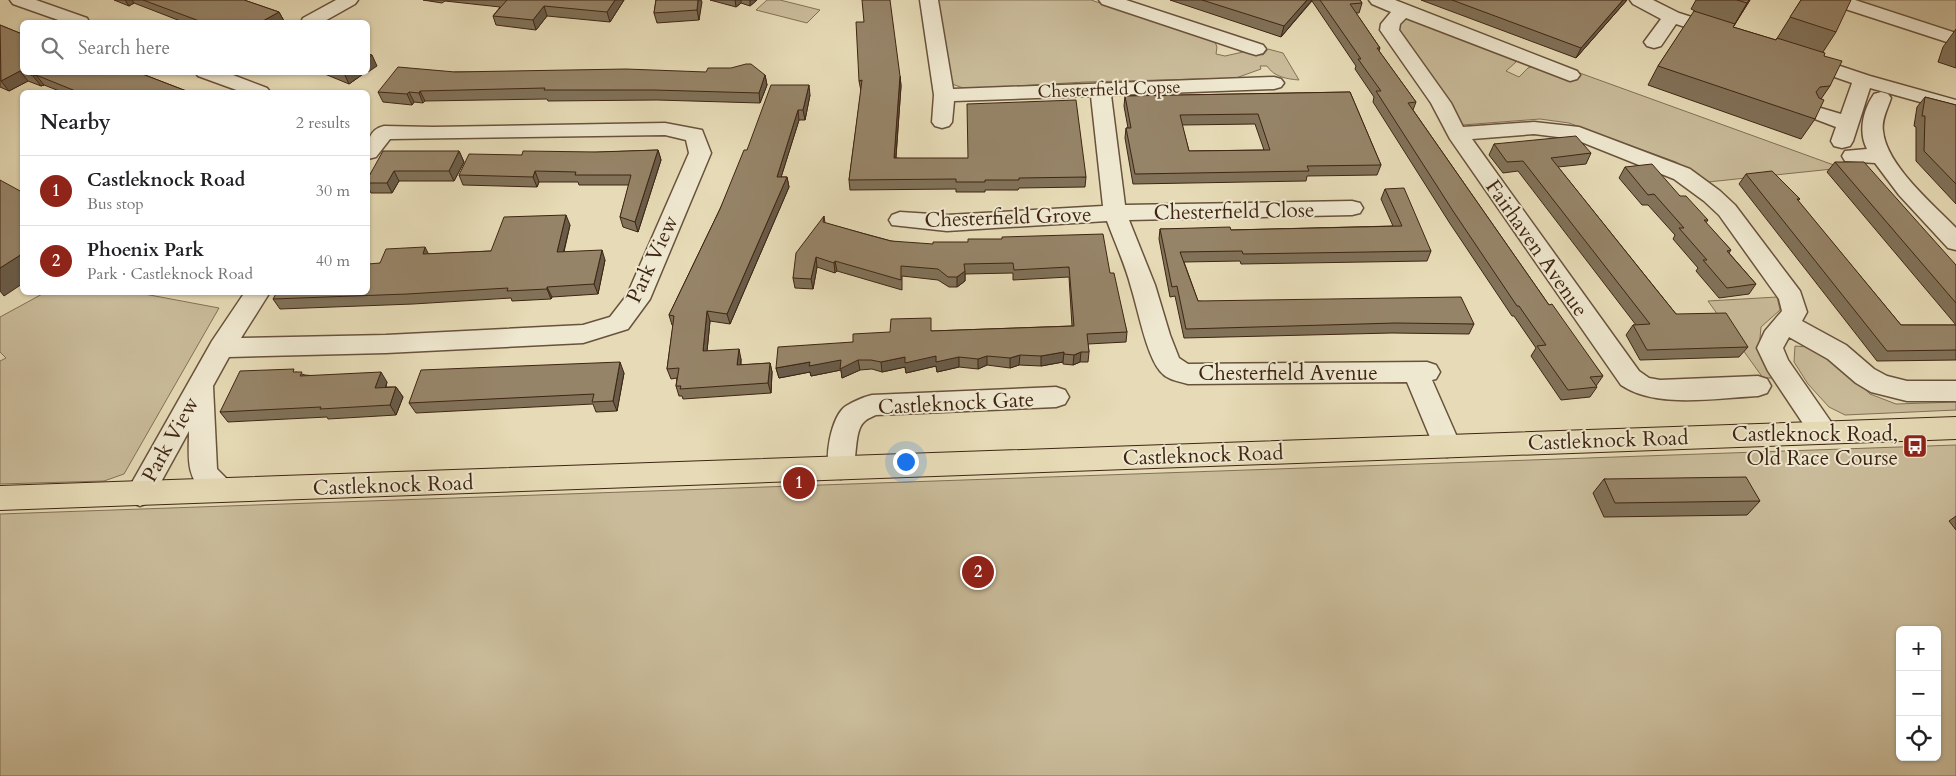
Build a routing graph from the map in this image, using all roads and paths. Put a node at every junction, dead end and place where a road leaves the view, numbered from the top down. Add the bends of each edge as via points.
1 (19, 0) edge
2 (349, 0) edge
3 (929, 0) edge
4 (1108, 0) edge
5 (1378, 0) edge
6 (1639, 0) edge
7 (1836, 0) edge
8 (1404, 10) junction
9 (1672, 16) junction
10 (74, 20) edge
11 (314, 20) edge
12 (1738, 38) edge
13 (1956, 39) edge
14 (1654, 42) dead end
15 (1256, 50) dead end
16 (1800, 55) edge
17 (1528, 58) junction
18 (1513, 74) dead end
19 (218, 75) edge
20 (1570, 75) dead end
21 (1863, 80) junction
22 (1274, 83) dead end
23 (1100, 88) junction
24 (255, 90) edge
25 (944, 95) junction
26 (1881, 98) dead end
27 (1956, 106) edge
28 (1814, 112) edge
29 (942, 122) dead end
30 (376, 131) edge
31 (1457, 134) junction
32 (1848, 140) junction
33 (370, 147) edge
34 (1881, 156) junction
35 (1352, 208) dead end
36 (1116, 213) junction
37 (900, 220) dead end
38 (1956, 242) edge
39 (256, 295) edge
40 (1787, 324) junction
41 (221, 348) junction
42 (201, 384) junction
43 (1758, 386) dead end
44 (1956, 391) edge
45 (1056, 397) dead end
46 (1956, 428) edge
47 (1824, 432) junction
48 (1447, 446) junction
49 (841, 468) junction
50 (221, 491) junction
51 (140, 494) junction
52 (0, 498) edge

1 - 10 street
2 - 11 street
3 - 25 street
4 - 15 street
5 - 8 street
6 - 9 street
7 - 13 street
8 - 17 street
8 - 31 street, Fairhaven Avenue via 1393,20 1389,30 1441,103
9 - 12 street
9 - 14 street
16 - 21 street
17 - 18 street
17 - 20 street
19 - 24 street
21 - 27 street
21 - 32 street
22 - 23 street, Chesterfield Copse
23 - 25 street, Chesterfield Copse
23 - 36 street, Chesterfield Avenue
25 - 29 street
26 - 34 street via 1872,131
28 - 32 street
30 - 33 street, Park View
30 - 41 street, Park View via 443,133 665,128 695,136 700,152 638,298 619,323 582,334
31 - 40 street via 1535,128 1563,130 1579,133 1682,174 1727,210 1791,297 1795,312
31 - 43 street, Fairhaven Avenue via 1630,378 1642,386 1660,390
32 - 34 street
34 - 38 street
35 - 36 street, Chesterfield Close
36 - 37 street, Chesterfield Grove via 967,222
36 - 48 street, Chesterfield Avenue via 1157,335 1169,364 1177,370 1188,374 1421,372
39 - 41 street, Park View
40 - 44 street via 1836,352 1880,385 1908,391
40 - 47 street via 1772,337 1770,348 1777,364
41 - 42 street, Park View
42 - 50 street, Park View via 202,469 206,478
42 - 51 street, Park View
45 - 49 street, Castleknock Gate via 872,406 854,414 845,430
46 - 47 main road, Castleknock Road
47 - 48 main road, Castleknock Road
48 - 49 main road, Castleknock Road
49 - 50 main road, Castleknock Road
50 - 51 main road, Castleknock Road
51 - 52 main road, Castleknock Road

